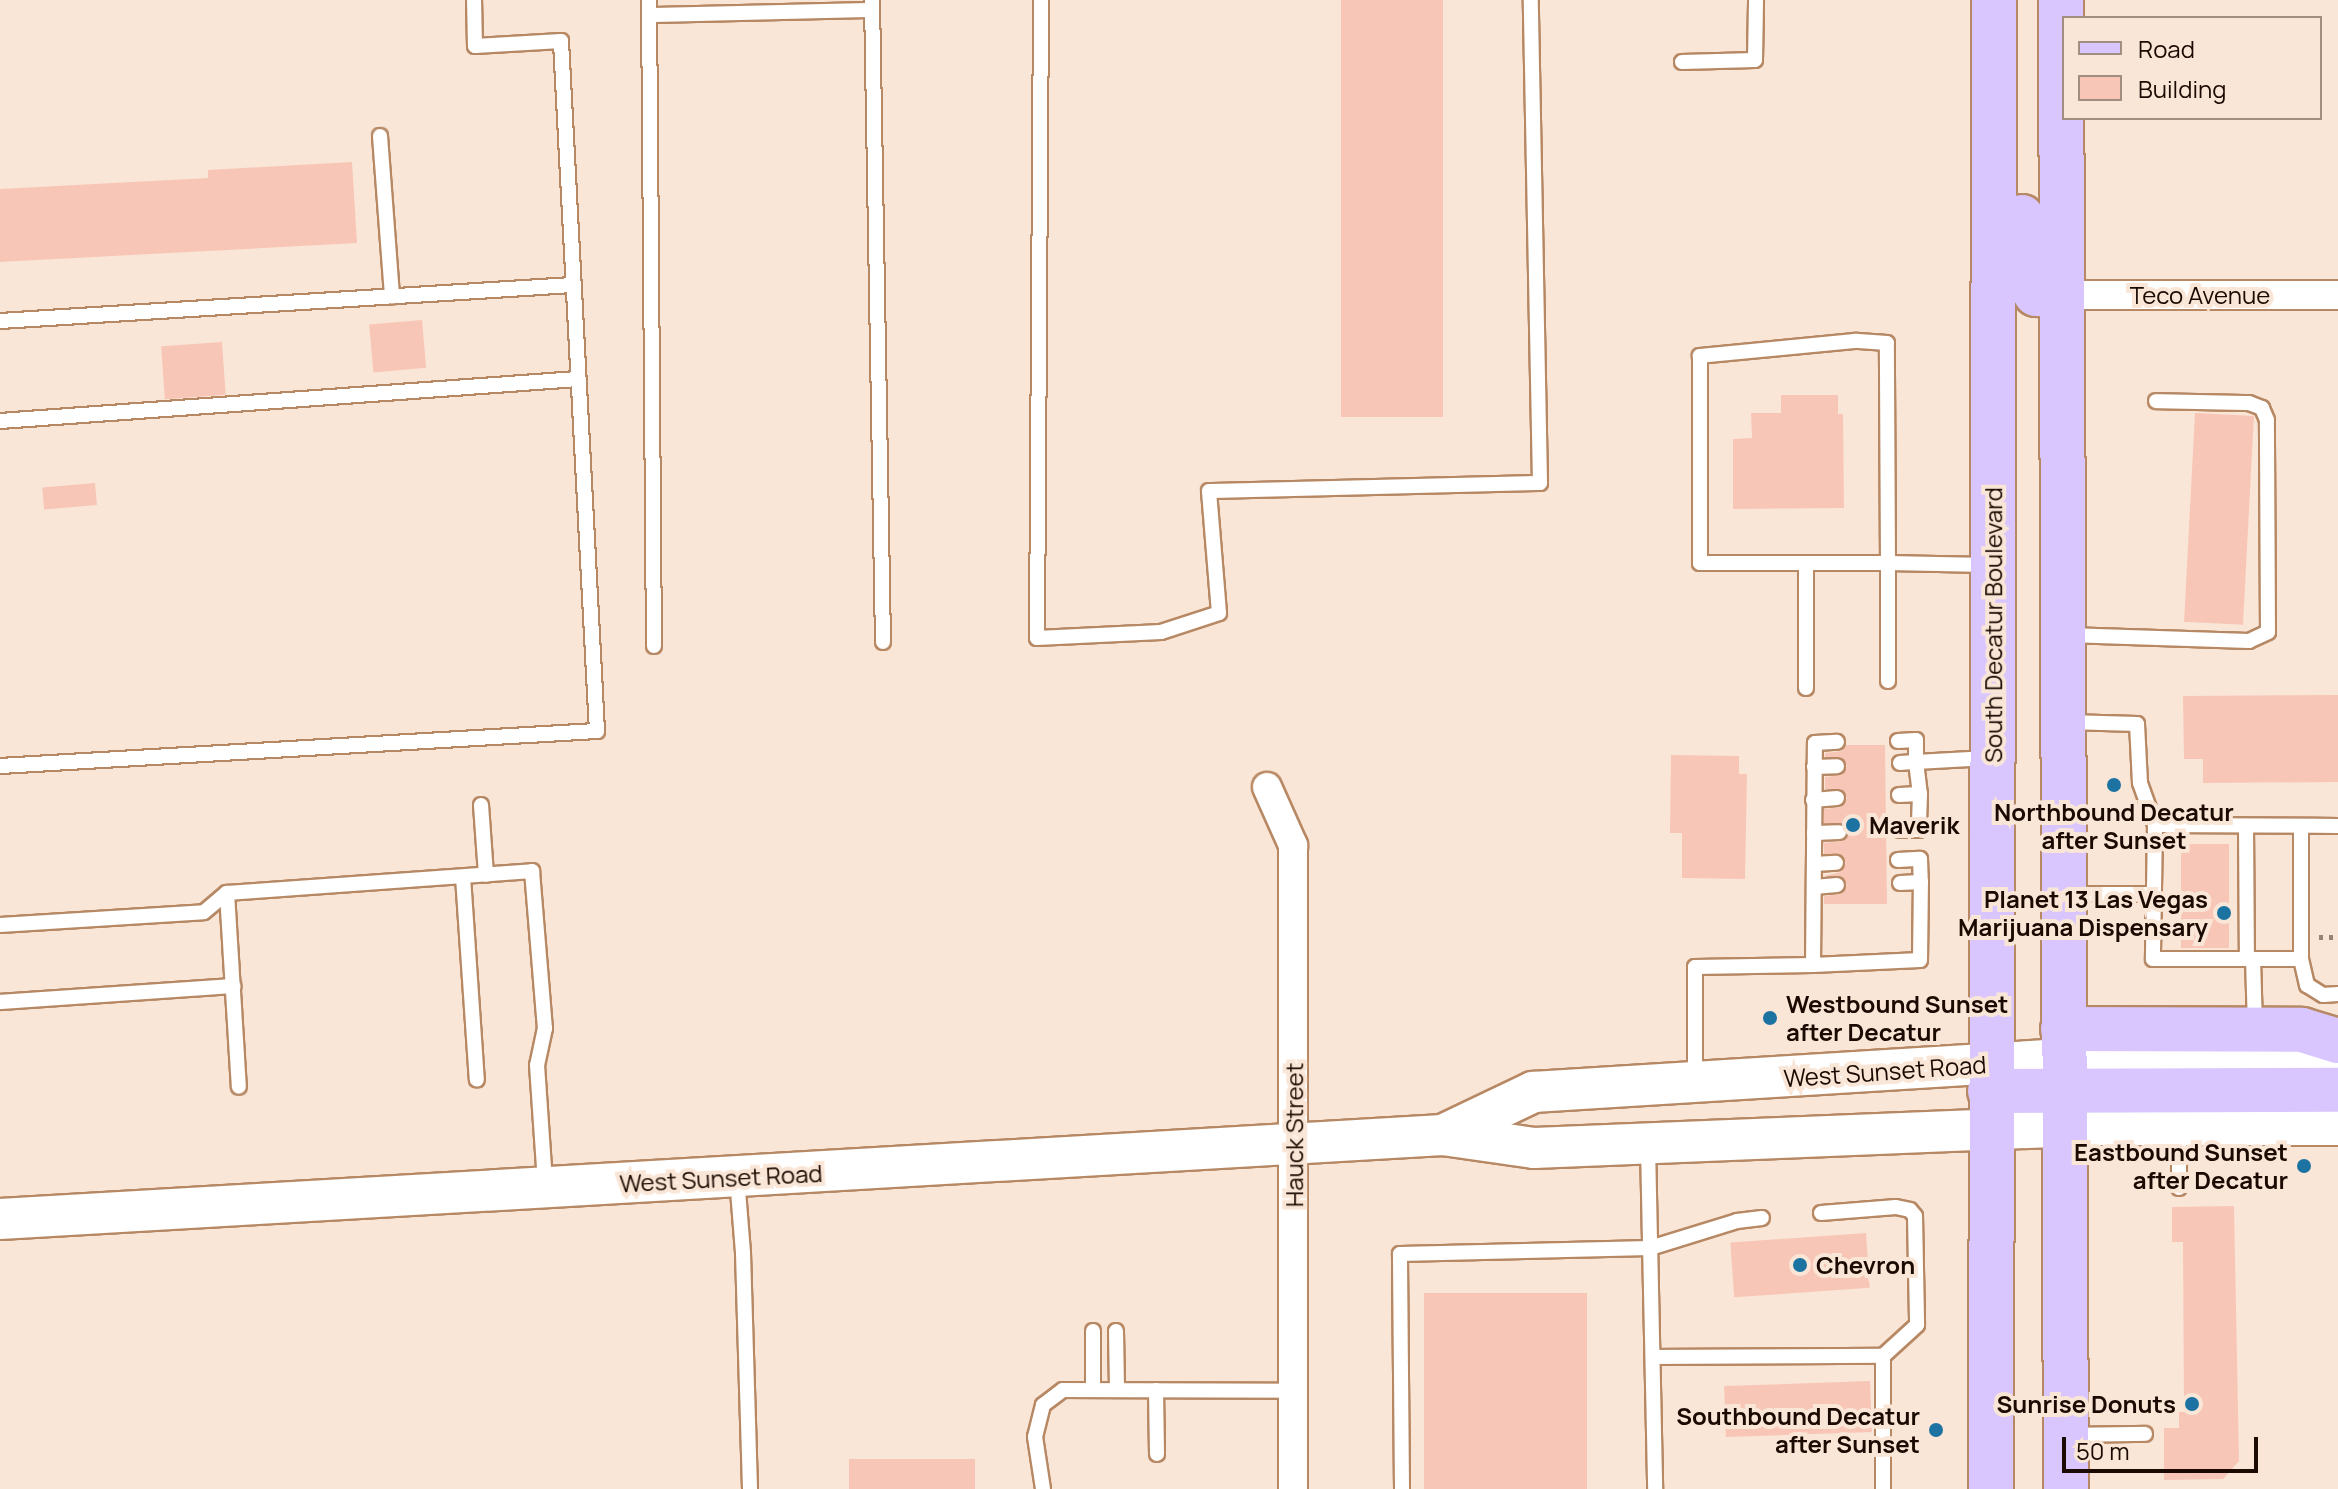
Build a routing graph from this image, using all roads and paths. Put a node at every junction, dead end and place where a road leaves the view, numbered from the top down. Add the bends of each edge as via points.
1 (474, 0) edge
2 (1041, 0) edge
3 (1531, 0) edge
4 (1756, 0) edge
5 (1994, 0) edge
6 (2061, 0) edge
7 (872, 5) edge
8 (650, 7) edge
9 (1682, 62) dead end
10 (380, 136) dead end
11 (1995, 183) junction
12 (573, 285) junction
13 (2062, 295) junction
14 (2338, 295) edge
15 (392, 297) junction
16 (0, 321) edge
17 (578, 379) junction
18 (2156, 401) dead end
19 (0, 421) edge
20 (1806, 563) junction
21 (1888, 563) junction
22 (1992, 565) junction
23 (2062, 635) junction
24 (883, 642) dead end
25 (654, 646) dead end
26 (1888, 681) dead end
27 (1806, 688) dead end
28 (2062, 722) junction
29 (1898, 741) dead end
30 (1837, 742) dead end
31 (1992, 758) junction
32 (1916, 762) junction
33 (1900, 763) dead end
34 (0, 766) edge
35 (1837, 766) dead end
36 (1814, 767) junction
37 (1267, 787) dead end
38 (1920, 794) junction
39 (1899, 795) dead end
40 (1837, 798) dead end
41 (1813, 800) junction
42 (481, 805) dead end
43 (2155, 825) junction
44 (2246, 826) junction
45 (2301, 826) junction
46 (2338, 826) edge
47 (1900, 830) dead end
48 (1919, 830) junction
49 (1839, 832) dead end
50 (1814, 833) junction
51 (1920, 859) junction
52 (1898, 860) dead end
53 (1836, 863) dead end
54 (1814, 864) junction
55 (486, 875) junction
56 (463, 877) junction
57 (1921, 882) junction
58 (1900, 883) dead end
59 (1837, 885) dead end
60 (1814, 887) junction
61 (227, 893) junction
62 (2063, 894) junction
63 (2153, 894) junction
64 (0, 925) edge
65 (2250, 959) junction
66 (2301, 959) junction
67 (1813, 965) junction
68 (233, 986) junction
69 (2338, 994) edge
70 (0, 1002) edge
71 (2255, 1030) junction
72 (2338, 1041) edge
73 (2338, 1058) edge
74 (2063, 1076) junction
75 (477, 1080) dead end
76 (1695, 1083) junction
77 (239, 1087) dead end
78 (2338, 1090) edge
79 (1989, 1095) junction
80 (2179, 1124) junction
81 (2338, 1125) edge
82 (1443, 1135) junction
83 (1648, 1142) junction
84 (1294, 1143) junction
85 (737, 1177) junction
86 (546, 1188) junction
87 (2179, 1188) dead end
88 (1821, 1213) dead end
89 (1762, 1218) dead end
90 (0, 1219) edge
91 (1650, 1248) junction
92 (1093, 1331) dead end
93 (1116, 1331) dead end
94 (1883, 1356) junction
95 (1655, 1357) junction
96 (1117, 1389) junction
97 (1093, 1390) junction
98 (1156, 1390) junction
99 (1293, 1391) junction
100 (2145, 1434) dead end
101 (2065, 1435) junction
102 (1157, 1454) dead end
103 (750, 1489) edge
104 (1043, 1489) edge
105 (1293, 1489) edge
106 (1402, 1489) edge
107 (1655, 1489) edge
108 (1883, 1489) edge
109 (1991, 1489) edge
110 (2066, 1489) edge

1 - 12 lane via 475,46 561,41
2 - 3 lane via 1037,638 1161,632 1219,613 1209,491 1540,483
4 - 9 lane via 1755,60
5 - 11 main road, South Decatur Boulevard
6 - 13 main road
7 - 8 lane
7 - 24 lane
8 - 25 lane
10 - 15 lane
11 - 13 main road via 2022,199 2025,277 2036,294
11 - 22 main road, South Decatur Boulevard
12 - 15 lane
12 - 17 lane
13 - 14 street, Teco Avenue
13 - 23 main road
15 - 16 lane
17 - 19 lane
17 - 34 lane via 597,731
18 - 23 lane via 2249,403 2262,408 2267,420 2268,632 2249,641
20 - 21 lane
20 - 21 lane via 1700,563 1700,356 1855,341 1887,343
20 - 27 lane
21 - 22 lane
21 - 26 lane
22 - 31 main road, South Decatur Boulevard
23 - 28 main road
28 - 43 lane via 2137,724 2140,783
28 - 62 main road
29 - 32 lane via 1916,740
30 - 36 lane via 1815,743
31 - 32 lane
31 - 79 main road, South Decatur Boulevard
32 - 33 lane
32 - 38 lane
35 - 36 lane
36 - 41 lane
37 - 84 street, Hauck Street via 1293,845
38 - 39 lane
38 - 48 lane
40 - 41 lane
41 - 50 lane
42 - 55 lane
43 - 44 lane
43 - 63 lane
44 - 45 lane
44 - 65 lane
45 - 46 lane
45 - 66 lane
47 - 48 lane
48 - 51 lane
49 - 50 lane
50 - 54 lane
51 - 52 lane
51 - 57 lane
53 - 54 lane
54 - 60 lane
55 - 56 lane
55 - 86 lane via 532,871 545,1028 537,1065
56 - 61 lane
56 - 75 lane
57 - 58 lane
57 - 67 lane via 1920,960
59 - 60 lane
60 - 67 lane
61 - 64 lane via 204,912
61 - 68 lane
62 - 63 lane
62 - 74 main road
63 - 65 lane via 2153,959
65 - 66 lane
65 - 71 lane
66 - 69 lane via 2307,985 2323,995
67 - 76 lane via 1695,967
68 - 70 lane
68 - 77 lane
71 - 72 main road via 2302,1030
71 - 74 main road
73 - 74 main road
74 - 78 main road
74 - 79 main road
74 - 80 main road
74 - 101 main road
76 - 79 main road, West Sunset Road
76 - 82 main road, West Sunset Road via 1533,1092
79 - 83 main road, West Sunset Road
79 - 109 main road, South Decatur Boulevard
80 - 81 main road
80 - 87 lane
82 - 83 main road, West Sunset Road via 1534,1148
82 - 84 main road, West Sunset Road
83 - 91 lane
84 - 85 main road, West Sunset Road
84 - 99 street, Hauck Street
85 - 86 main road, West Sunset Road
85 - 103 lane
86 - 90 main road, West Sunset Road
88 - 94 lane via 1896,1207 1915,1216 1917,1325
89 - 91 lane
91 - 95 lane
91 - 106 lane via 1400,1254
92 - 97 lane
93 - 96 lane
94 - 95 lane
94 - 108 lane
95 - 107 lane
96 - 97 lane
96 - 98 lane
97 - 104 lane via 1063,1390 1043,1405 1035,1437
98 - 99 lane
98 - 102 lane
99 - 105 street, Hauck Street
100 - 101 lane
101 - 110 main road

